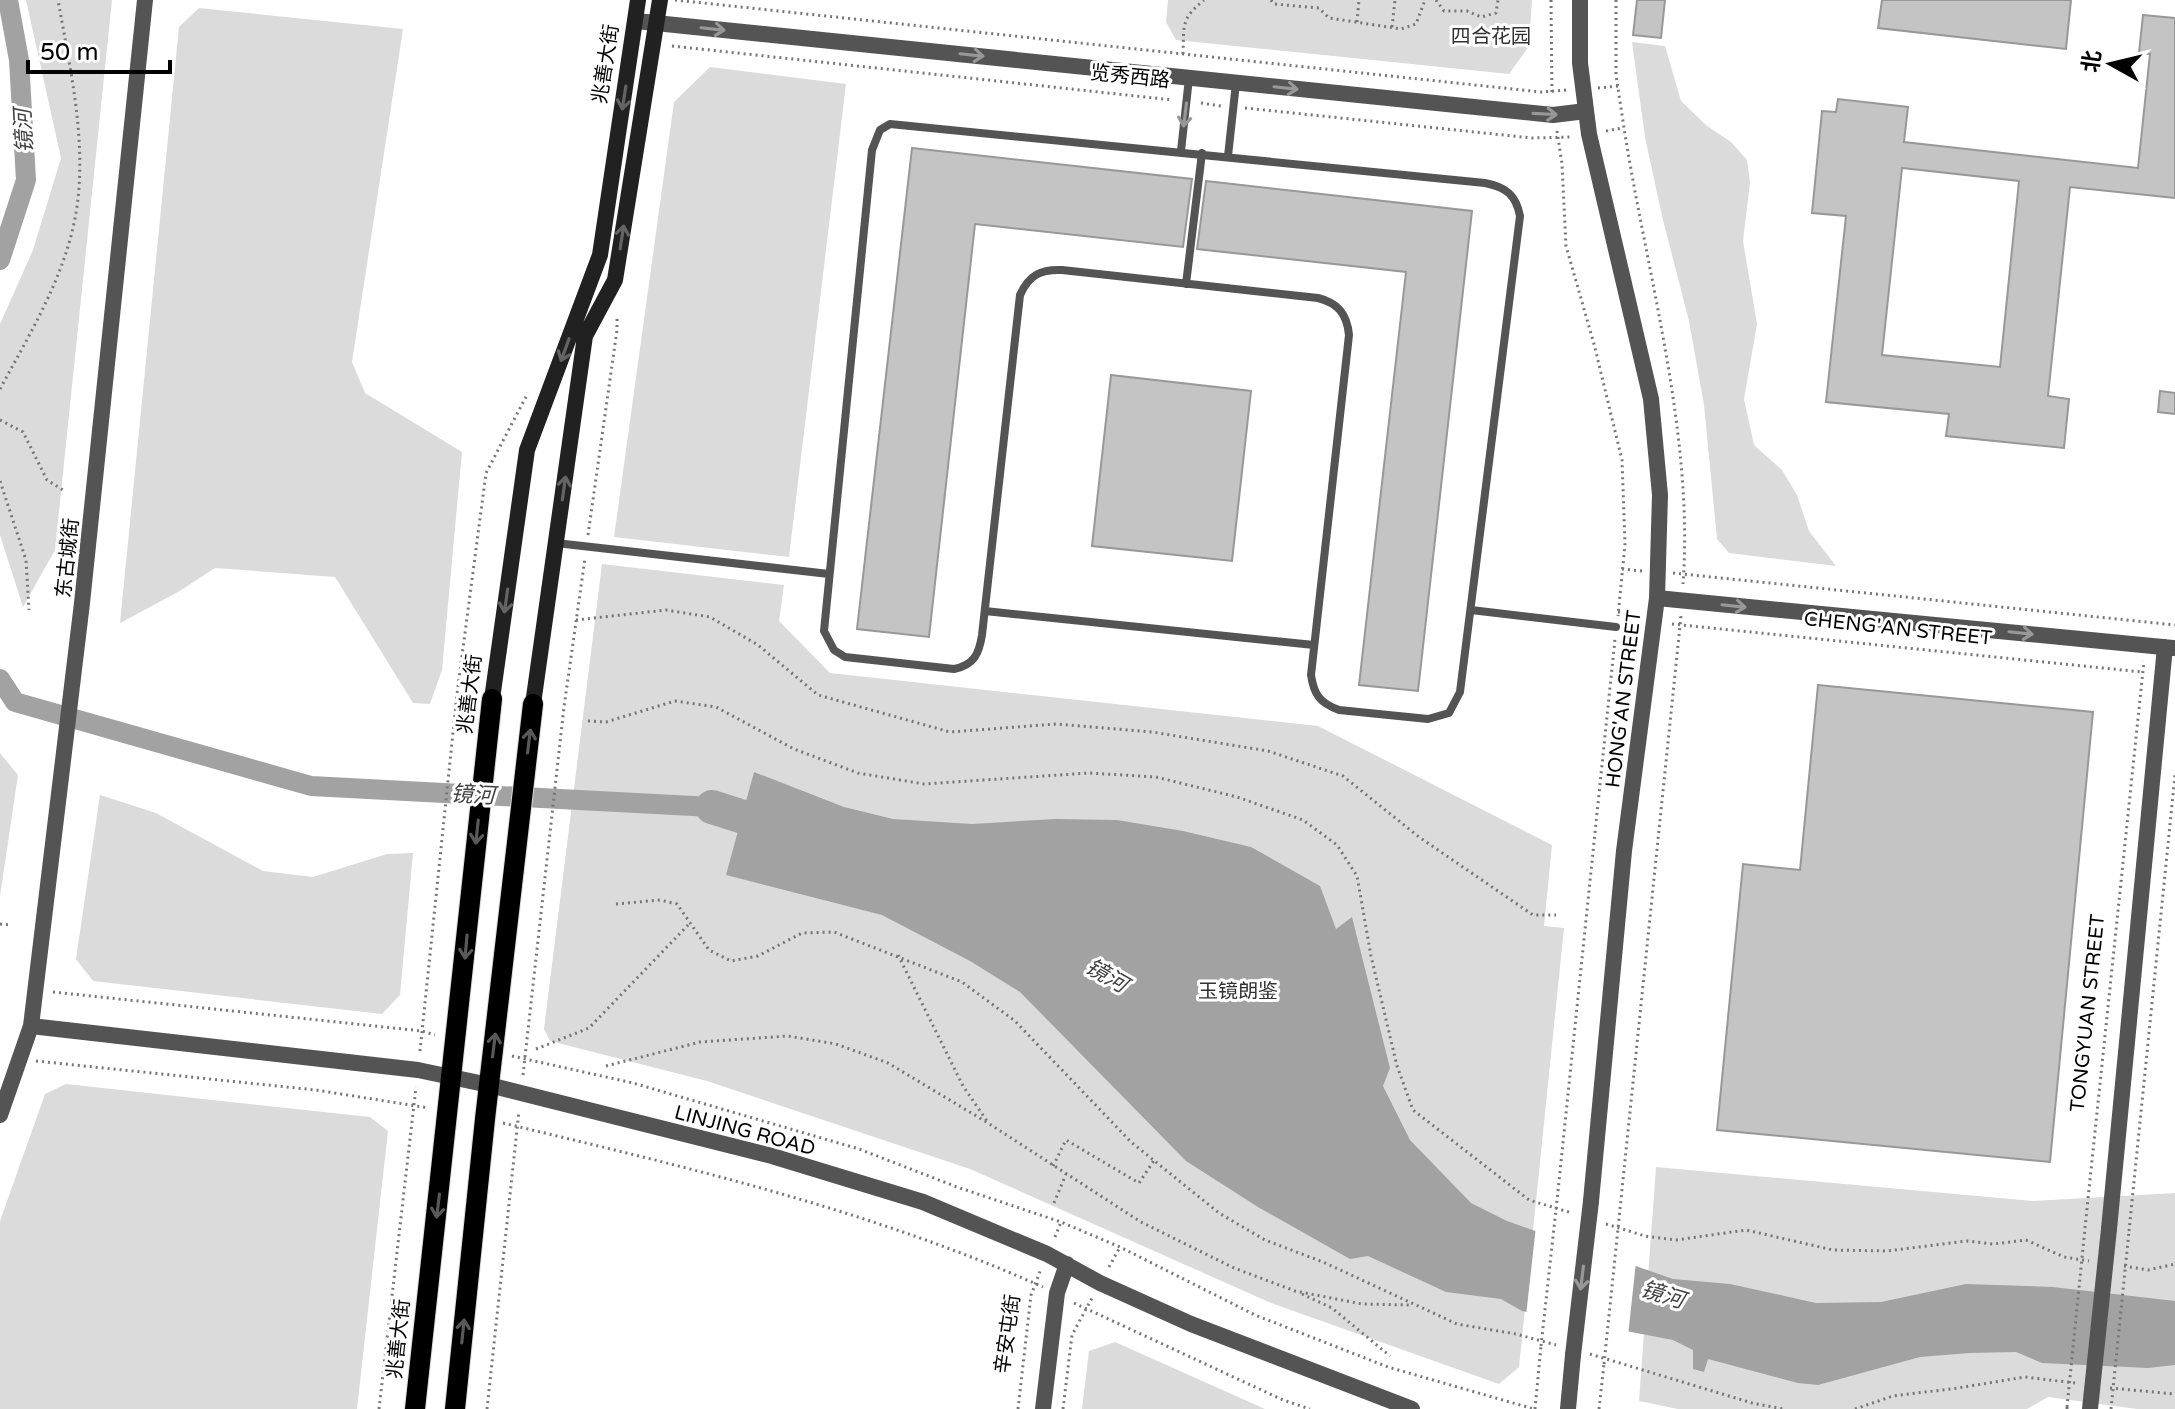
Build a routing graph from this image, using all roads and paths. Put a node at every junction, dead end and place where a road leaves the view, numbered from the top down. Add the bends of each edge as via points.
1 (58, 0) edge
2 (145, 0) edge
3 (638, 0) edge
4 (660, 0) edge
5 (673, 0) edge
6 (1204, 0) edge
7 (1271, 0) edge
8 (1359, 0) edge
9 (1395, 0) edge
10 (1425, 0) edge
11 (1436, 0) edge
12 (1498, 0) edge
13 (1551, 0) edge
14 (1580, 0) edge
15 (636, 21) junction
16 (1357, 22) junction
17 (657, 23) junction
18 (1392, 27) junction
19 (653, 44) junction
20 (1183, 54) junction
21 (1189, 78) junction
22 (1236, 83) junction
23 (1619, 86) dead end
24 (1582, 89) junction
25 (1552, 91) junction
26 (1186, 102) junction
27 (1233, 107) junction
28 (1586, 111) junction
29 (1553, 115) junction
30 (1624, 128) dead end
31 (1589, 134) junction
32 (1558, 139) junction
33 (1181, 151) junction
34 (1202, 153) junction
35 (1228, 156) junction
36 (615, 280) junction
37 (1186, 284) junction
38 (0, 389) edge
39 (0, 420) edge
40 (0, 481) edge
41 (63, 490) dead end
42 (556, 543) junction
43 (586, 546) junction
44 (1622, 569) junction
45 (1658, 573) junction
46 (829, 574) junction
47 (1657, 598) junction
48 (29, 610) dead end
49 (1471, 610) junction
50 (985, 611) junction
51 (1618, 612) junction
52 (576, 620) junction
53 (1654, 620) junction
54 (2150, 621) junction
55 (2175, 625) edge
56 (1616, 627) junction
57 (1314, 645) junction
58 (2146, 645) junction
59 (2170, 648) edge
60 (2143, 672) junction
61 (2163, 674) junction
62 (457, 694) dead end
63 (492, 699) joint
64 (533, 704) joint
65 (588, 721) dead end
66 (2175, 775) edge
67 (616, 904) dead end
68 (1556, 915) dead end
69 (691, 922) junction
70 (0, 924) edge
71 (10, 925) dead end
72 (898, 955) junction
73 (31, 1026) junction
74 (536, 1049) dead end
75 (20, 1059) junction
76 (606, 1066) dead end
77 (418, 1070) junction
78 (453, 1077) junction
79 (489, 1085) junction
80 (521, 1094) junction
81 (414, 1105) junction
82 (449, 1112) junction
83 (0, 1115) edge
84 (485, 1119) junction
85 (988, 1123) junction
86 (517, 1126) junction
87 (1155, 1159) junction
88 (1053, 1166) junction
89 (1066, 1174) junction
90 (1054, 1203) dead end
91 (1620, 1209) dead end
92 (1572, 1213) dead end
93 (1061, 1222) dead end
94 (1601, 1222) dead end
95 (1120, 1247) dead end
96 (1047, 1254) junction
97 (2092, 1261) dead end
98 (1067, 1264) junction
99 (2175, 1264) edge
100 (2120, 1266) dead end
101 (1100, 1283) junction
102 (1035, 1284) junction
103 (1295, 1291) junction
104 (1057, 1293) junction
105 (1414, 1305) junction
106 (1086, 1309) junction
107 (1570, 1350) junction
108 (1390, 1356) dead end
109 (2077, 1383) dead end
110 (2107, 1387) dead end
111 (2175, 1394) edge
112 (2067, 1408) edge
113 (379, 1409) edge
114 (415, 1409) edge
115 (455, 1409) edge
116 (487, 1409) edge
117 (1018, 1409) edge
118 (1043, 1409) edge
119 (1063, 1409) edge
120 (1310, 1409) edge
121 (1412, 1409) edge
122 (1535, 1409) edge
123 (1568, 1409) edge
124 (1599, 1409) edge
125 (1783, 1409) edge
126 (1855, 1409) edge
127 (2090, 1409) edge
128 (2111, 1409) edge

1 - 38 path via 73,81 79,168 72,232 51,293
2 - 73 street, 东古城街
3 - 15 main road, 兆善大街
4 - 17 main road
5 - 20 path, 览秀西路
6 - 20 path via 1188,14
7 - 16 path via 1319,8 1329,18
8 - 16 path
9 - 18 path
10 - 18 path via 1416,24
11 - 12 path via 1444,11 1481,17 1496,13
13 - 25 path, HONG'AN STREET
14 - 24 street, HONG'AN STREET
15 - 17 street, 览秀西路
15 -> 63 main road, 兆善大街 via 600,255 527,450
16 - 18 path
17 - 19 main road
17 -> 21 street, 览秀西路
19 - 26 path, 览秀西路
36 -> 19 main road
20 - 25 path, 览秀西路
21 - 22 street, 览秀西路
21 - 26 lane
22 - 27 lane
22 -> 29 street, 览秀西路
23 - 24 path, 览秀西路
24 - 25 path, 览秀西路
24 - 28 street, HONG'AN STREET
25 - 29 path, HONG'AN STREET
26 - 27 path, 览秀西路
26 -> 33 lane
27 - 32 path, 览秀西路
27 - 35 lane
28 - 29 street, 览秀西路
28 - 31 street, HONG'AN STREET
29 - 32 path, HONG'AN STREET
30 - 31 path, 览秀西路
31 - 32 path, 览秀西路
31 - 45 street, HONG'AN STREET via 1651,399 1660,495
32 - 44 path, HONG'AN STREET via 1566,246 1622,460
33 - 34 lane
33 - 46 lane via 907,124 880,130 872,150
34 - 35 lane
34 - 37 lane
35 - 49 lane via 1485,183 1509,192 1518,202
42 -> 36 main road via 585,336
36 - 43 path via 617,330
37 - 50 lane via 1047,269 1026,283 1020,295
37 - 57 lane via 1318,298 1331,302 1347,320
39 - 41 path via 23,432 47,480
40 - 48 path via 26,560
42 - 43 lane
42 - 64 main road
43 - 46 lane
43 - 52 path
44 - 45 path, CHENG'AN STREET
44 - 51 path, HONG'AN STREET
45 - 47 street, HONG'AN STREET
45 - 54 path, CHENG'AN STREET
46 - 50 lane via 824,631 834,650 845,657 965,667 980,649
47 - 53 street, HONG'AN STREET
47 -> 58 street, CHENG'AN STREET
49 - 56 lane
49 - 57 lane via 1460,692 1456,705 1440,717 1327,706 1313,689
50 - 57 lane
51 - 53 path, CHENG'AN STREET
51 - 56 path, HONG'AN STREET
52 - 68 path via 666,610 710,617 758,645 818,695 950,732 1056,724 1152,732 1268,751 1343,776 1419,837 1533,915
52 - 80 path
53 - 60 path, CHENG'AN STREET
53 -> 107 street, HONG'AN STREET, bridge
54 - 55 path, CHENG'AN STREET
54 - 58 path, TONGYUAN STREET
56 - 122 path, HONG'AN STREET, bridge
58 - 59 street, CHENG'AN STREET
58 - 60 path, TONGYUAN STREET
59 - 61 street
60 - 61 path, CHENG'AN STREET
60 - 112 path, TONGYUAN STREET, bridge
61 - 127 street, bridge
62 - 77 path, 兆善大街
63 -> 78 main road, 兆善大街
79 -> 64 main road
65 - 92 path via 606,722 675,701 716,707 794,749 858,773 924,784 1089,773 1156,777 1303,820 1337,845 1357,876 1371,956 1413,1110 1529,1200
66 - 128 path, bridge
67 - 69 path via 677,904
69 - 72 path via 709,950 731,961 758,956 802,933 834,932
69 - 74 path via 589,1028
70 - 71 path
72 - 85 path via 963,1086
72 - 87 path via 962,982 1015,1021 1131,1142
73 - 75 street, 东古城街
73 - 77 street, LINJING ROAD
75 - 81 path
75 - 83 street, 东古城街
76 - 85 path via 700,1042 788,1036 836,1044 888,1063
77 - 78 street, LINJING ROAD
77 - 81 path, 兆善大街
78 - 79 street, LINJING ROAD
78 - 82 main road, 兆善大街
79 - 80 street, LINJING ROAD
79 - 84 main road
80 - 86 path
80 - 96 street, LINJING ROAD via 878,1188
81 - 82 path
81 - 113 path, 兆善大街
82 -> 114 main road, 兆善大街
84 - 86 path
115 -> 84 main road
85 - 88 path
86 - 102 path via 786,1195
86 - 116 path
87 - 88 path via 1139,1183 1066,1140
87 - 105 path via 1219,1213 1265,1240
88 - 89 path
89 - 90 path
89 - 103 path via 1141,1222
91 - 124 path, bridge
93 - 96 path, 辛安屯街
94 - 97 path via 1676,1240 1746,1230 1833,1250 2026,1240 2064,1257
95 - 101 path
96 - 98 street, LINJING ROAD
96 - 102 path, 辛安屯街
98 - 101 street, LINJING ROAD
98 - 104 street
99 - 100 path via 2148,1270
101 - 106 path
101 - 121 street, LINJING ROAD
102 - 104 path
102 - 117 path, 辛安屯街
103 - 105 path via 1362,1304
103 - 108 path via 1332,1308
104 - 106 path
104 - 118 street
105 - 107 path via 1457,1324
106 - 119 path via 1072,1335
106 - 120 path
107 - 123 street, HONG'AN STREET
107 - 125 path
109 - 126 path via 2025,1377 1893,1396
110 - 111 path

